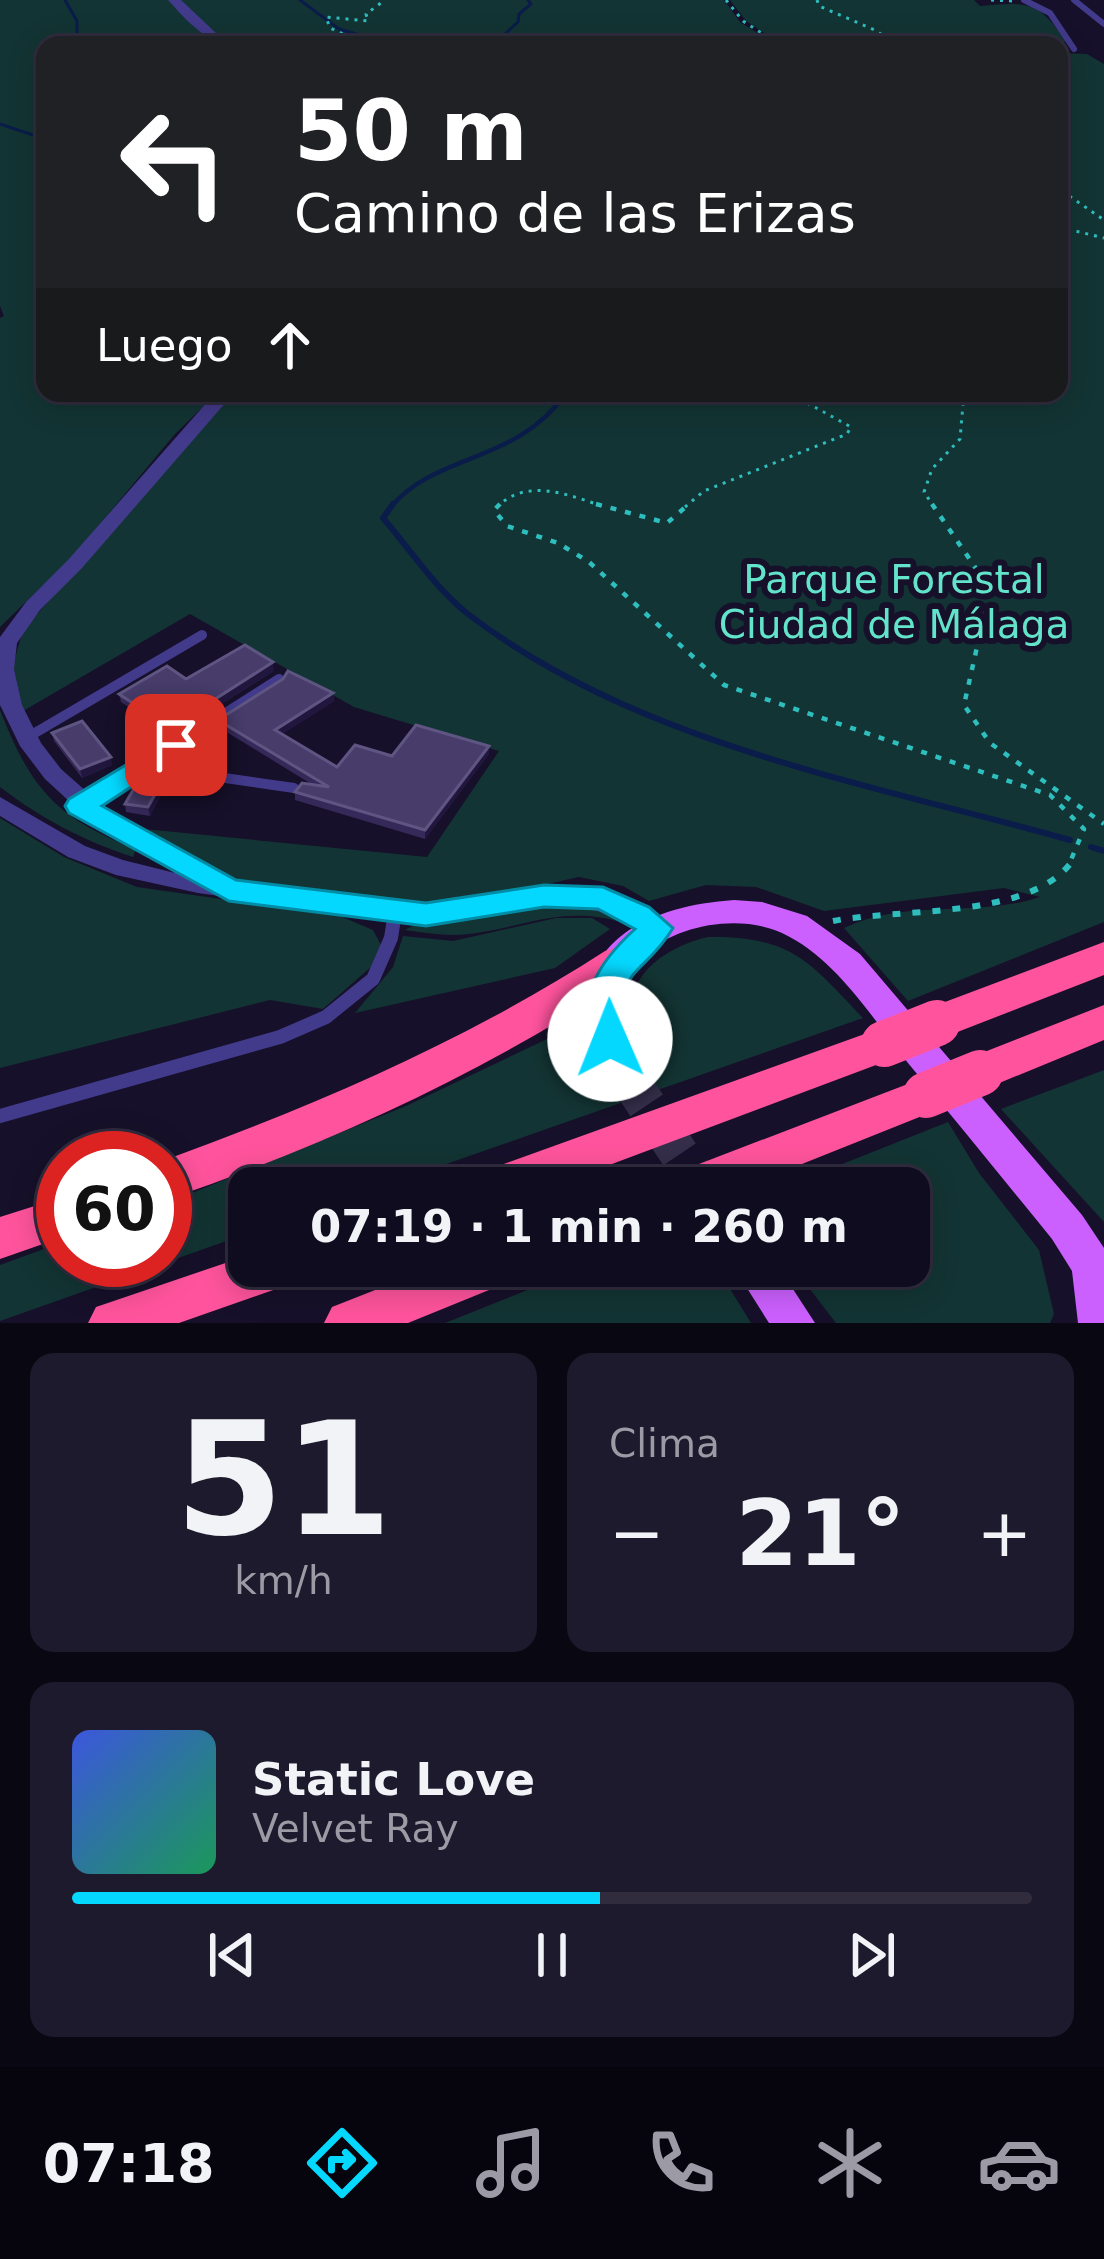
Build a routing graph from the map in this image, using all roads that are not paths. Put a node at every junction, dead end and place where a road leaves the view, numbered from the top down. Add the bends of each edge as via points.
1 (174, 0) edge
2 (1022, 0) edge
3 (1075, 0) edge
4 (1104, 24) edge
5 (212, 36) edge
6 (1065, 36) edge
7 (1068, 40) edge
8 (1074, 49) dead end
9 (217, 402) edge
10 (202, 634) dead end
11 (279, 679) edge
12 (25, 738) junction
13 (142, 766) junction
14 (294, 788) edge
15 (0, 805) edge
16 (80, 806) junction
17 (229, 890) junction
18 (395, 912) junction
19 (656, 928) junction
20 (1104, 958) edge
21 (620, 962) junction
22 (1104, 1022) edge
23 (625, 1073) tunnel mouth
24 (0, 1116) edge
25 (551, 1167) edge
26 (743, 1167) edge
27 (192, 1169) edge
28 (36, 1226) edge
29 (0, 1238) edge
30 (1099, 1273) edge
31 (228, 1284) edge
32 (440, 1287) edge
33 (768, 1287) edge
34 (114, 1323) edge
35 (350, 1323) edge
36 (793, 1323) edge
37 (1100, 1323) edge

1 - 5 street
2 - 6 lane via 1050,13
3 - 4 lane
7 - 8 lane
9 - 12 street via 29,607 4,647 2,684
10 - 12 lane
11 - 13 lane
12 - 16 street
13 - 14 lane
13 - 16 lane
15 - 17 street via 75,850 149,879
16 - 17 street
17 - 18 street
18 - 19 street via 603,898
18 - 24 lane via 388,959 358,997 322,1021
19 - 21 main road
19 - 30 main road via 710,913 754,913 808,931 847,963
20 - 25 highway, bridge
21 - 23 main road via 605,988 604,1012
21 - 27 highway via 520,1028
22 - 26 highway, bridge
28 - 29 highway
30 - 37 main road
31 - 34 highway
32 - 35 highway
33 - 36 main road

